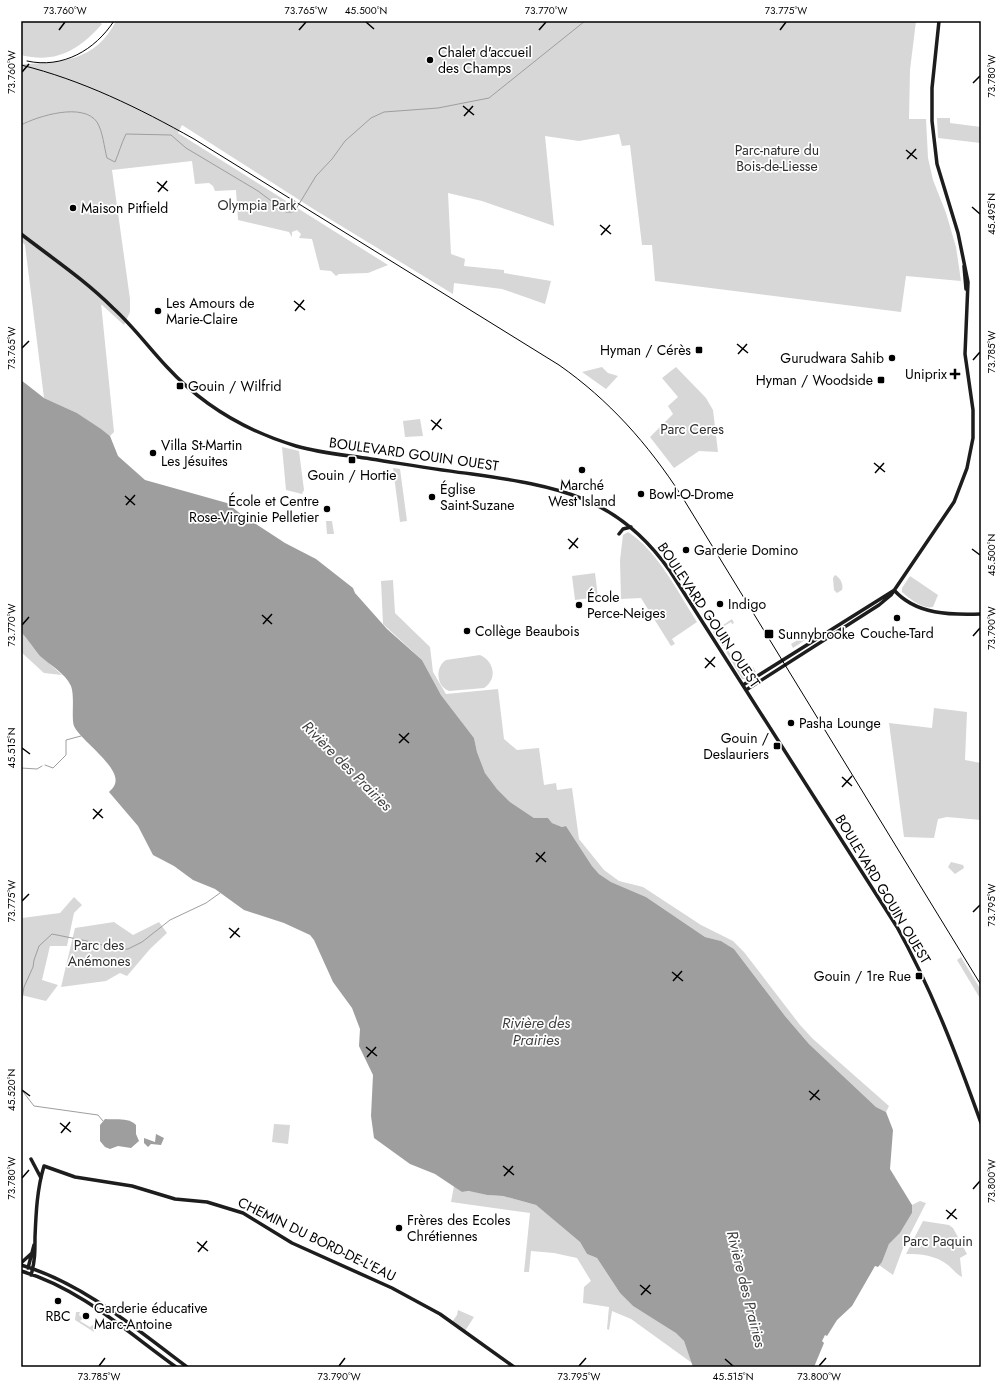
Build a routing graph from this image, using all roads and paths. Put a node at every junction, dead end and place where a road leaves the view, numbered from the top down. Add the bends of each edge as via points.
1 (939, 21) edge
2 (21, 234) edge
3 (631, 527) junction
4 (618, 534) dead end
5 (894, 590) junction
6 (981, 614) edge
7 (743, 685) junction
8 (746, 690) junction
9 (981, 1123) edge
10 (30, 1159) dead end
11 (41, 1178) junction
12 (35, 1240) junction
13 (32, 1253) junction
14 (21, 1264) edge
15 (28, 1267) junction
16 (33, 1269) junction
17 (21, 1271) edge
18 (26, 1273) junction
19 (31, 1275) junction
20 (176, 1367) edge
21 (187, 1367) edge
22 (514, 1367) edge

1 - 5 street via 932,88 933,135 938,168 957,228 968,282 965,354 973,426 969,463 962,486 951,508
2 - 3 street, BOULEVARD GOUIN OUEST via 108,302 191,391 250,429 274,439 315,450 514,479 550,487 590,501
3 - 4 street via 624,528
3 - 7 street, BOULEVARD GOUIN OUEST via 664,563
5 - 6 street via 913,605 927,611
5 - 7 street
5 - 8 street via 879,605
7 - 8 street, BOULEVARD GOUIN OUEST
8 - 9 street, BOULEVARD GOUIN OUEST via 909,950 943,1021
10 - 11 street
11 - 12 street
11 - 22 street, CHEMIN DU BORD-DE-L'EAU via 44,1166 75,1177 109,1182 175,1199 207,1202 243,1213 292,1243 387,1286 440,1314
12 - 13 street
12 - 16 street
13 - 14 street
13 - 15 street
14 - 15 street
15 - 16 street
15 - 18 street
16 - 19 street
16 - 21 street via 54,1276 81,1290
17 - 18 street
18 - 19 street
19 - 20 street via 75,1295

